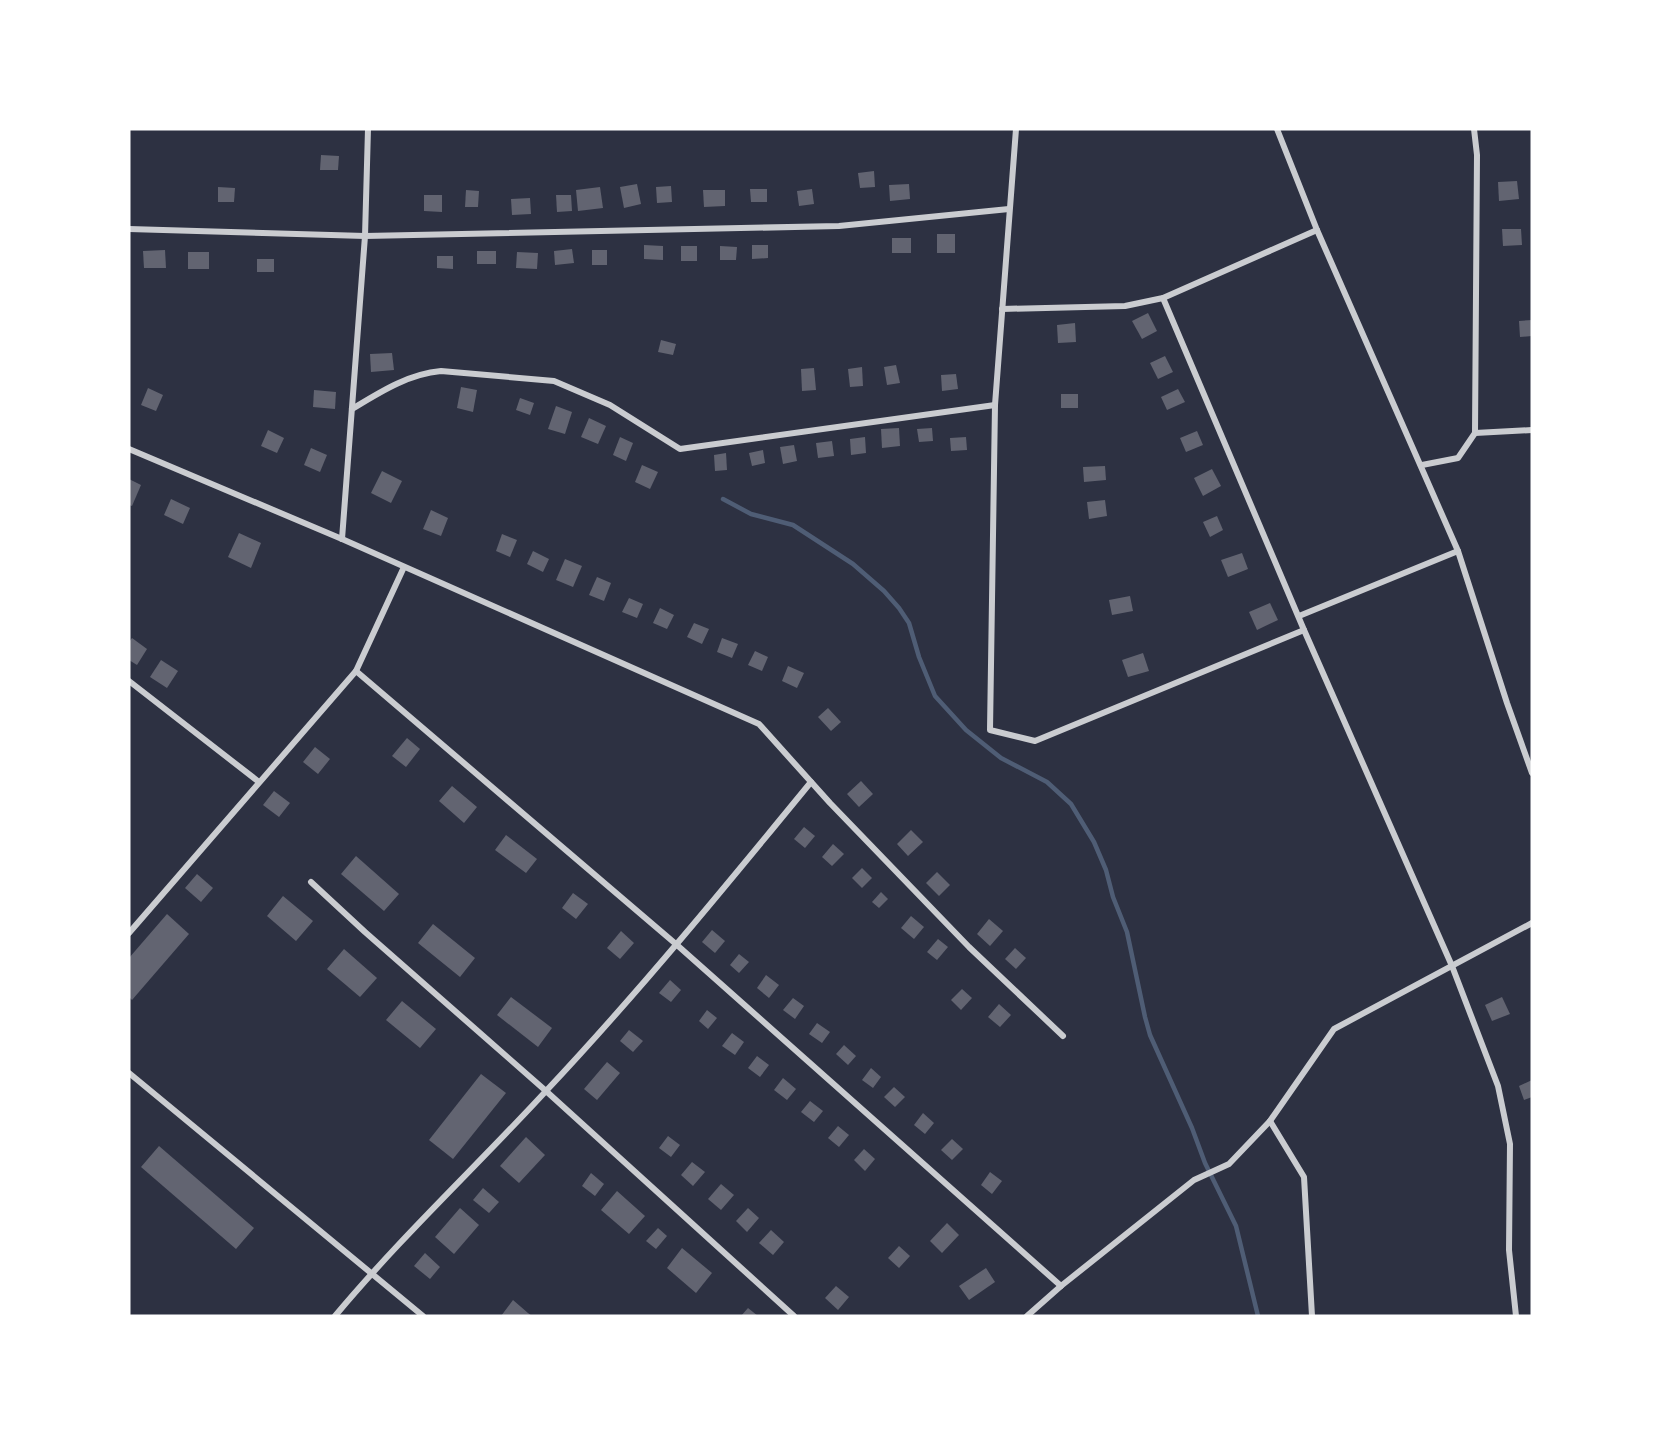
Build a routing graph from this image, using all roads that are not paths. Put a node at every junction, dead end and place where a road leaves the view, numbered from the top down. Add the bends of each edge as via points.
1 (368, 129) edge
2 (1016, 129) edge
3 (1277, 129) edge
4 (1474, 129) edge
5 (1010, 209) junction
6 (129, 228) edge
7 (1317, 230) junction
8 (365, 236) junction
9 (1163, 298) junction
10 (1002, 309) junction
11 (995, 405) junction
12 (352, 408) junction
13 (1532, 430) edge
14 (1474, 433) junction
15 (129, 449) edge
16 (1422, 465) junction
17 (342, 539) junction
18 (1458, 551) junction
19 (404, 567) junction
20 (1299, 616) junction
21 (1304, 630) junction
22 (356, 671) junction
23 (129, 681) edge
24 (1532, 773) edge
25 (260, 782) junction
26 (811, 782) junction
27 (311, 882) dead end
28 (1532, 923) edge
29 (129, 933) edge
30 (677, 945) junction
31 (1452, 966) junction
32 (1063, 1036) dead end
33 (129, 1073) edge
34 (546, 1091) junction
35 (1270, 1121) junction
36 (371, 1273) junction
37 (1061, 1286) junction
38 (335, 1316) edge
39 (423, 1316) edge
40 (794, 1316) edge
41 (1027, 1316) edge
42 (1312, 1316) edge
43 (1516, 1316) edge

1 - 8 street
2 - 5 street
3 - 7 street
4 - 14 street
5 - 8 street via 839,226
5 - 10 street
6 - 8 street
7 - 9 street
7 - 16 street
8 - 12 street
9 - 10 street via 1125,306
9 - 20 street
10 - 11 street
11 - 12 street via 680,449 610,405 554,381 441,371 424,373
11 - 21 street via 990,730 1035,741
12 - 17 street
13 - 14 street
14 - 16 street via 1458,458
15 - 17 street
16 - 18 street
17 - 19 street
18 - 20 street
18 - 24 street
19 - 22 street
19 - 26 street via 759,724
20 - 21 street
21 - 31 street
22 - 25 street
22 - 30 street
23 - 25 street
25 - 29 street
26 - 30 street
26 - 32 street via 969,947
27 - 34 street
28 - 31 street
30 - 34 street
30 - 37 street
31 - 35 street via 1334,1029
31 - 43 street via 1498,1086 1510,1144 1509,1250
33 - 36 street
34 - 36 street
34 - 40 street
35 - 37 street via 1229,1164 1194,1180
35 - 42 street via 1304,1177
36 - 38 street
36 - 39 street
37 - 41 street

